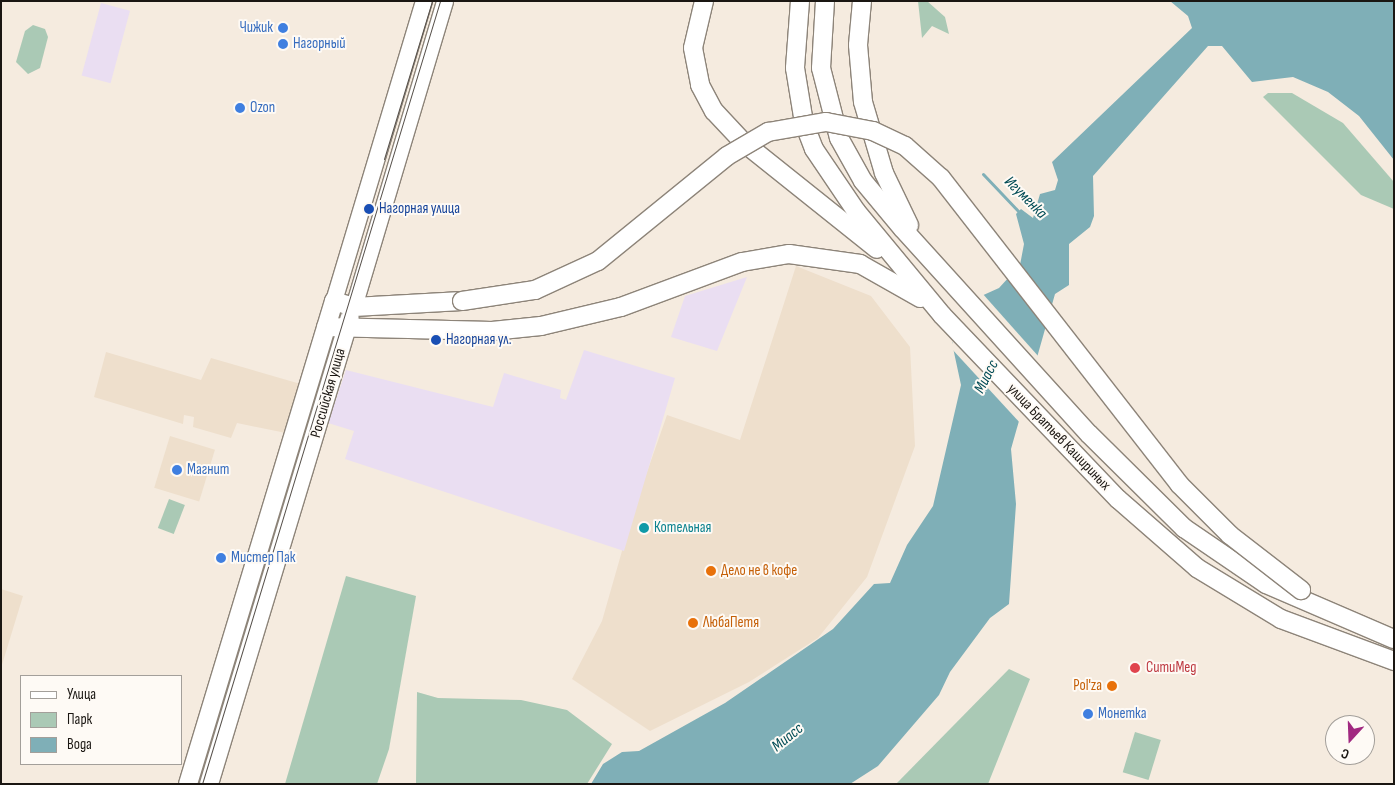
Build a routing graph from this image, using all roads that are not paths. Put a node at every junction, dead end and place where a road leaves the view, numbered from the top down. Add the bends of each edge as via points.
1 (424, 1) edge
2 (445, 1) edge
3 (704, 1) edge
4 (800, 1) edge
5 (825, 1) edge
6 (862, 1) edge
7 (402, 74) junction
8 (421, 79) junction
9 (936, 264) junction
10 (910, 276) junction
11 (334, 302) junction
12 (354, 307) junction
13 (942, 315) junction
14 (326, 327) junction
15 (347, 328) junction
16 (1296, 594) junction
17 (1394, 639) edge
18 (1394, 661) edge
19 (188, 784) edge
20 (209, 784) edge

1 - 7 main road, Российская улица
2 - 8 main road, Российская улица
3 - 10 main road via 693,36 700,85 714,111 743,142
4 - 10 main road, улица Братьев Кашириных via 795,68 804,123 814,149
5 - 9 main road, улица Братьев Кашириных via 821,68 839,138 869,189
6 - 9 main road via 858,66 874,147 900,210
7 - 8 main road
7 - 11 main road, Российская улица
8 - 12 main road, Российская улица
9 - 16 main road, улица Братьев Кашириных via 1158,504 1212,549
10 - 13 main road, улица Братьев Кашириных
11 - 12 main road
11 - 14 main road, Российская улица
12 - 15 main road, Российская улица
12 - 16 main road, bridge via 462,301 535,290 598,261 727,156 768,132 820,122 873,131 905,146 941,178 1178,484
13 - 15 main road via 860,264 789,254 742,262 621,307 553,324 492,331 408,326
13 - 18 main road, улица Братьев Кашириных via 1142,523 1225,588 1280,619
14 - 15 main road
14 - 19 main road, Российская улица
15 - 20 main road, Российская улица
16 - 17 main road via 1349,624

